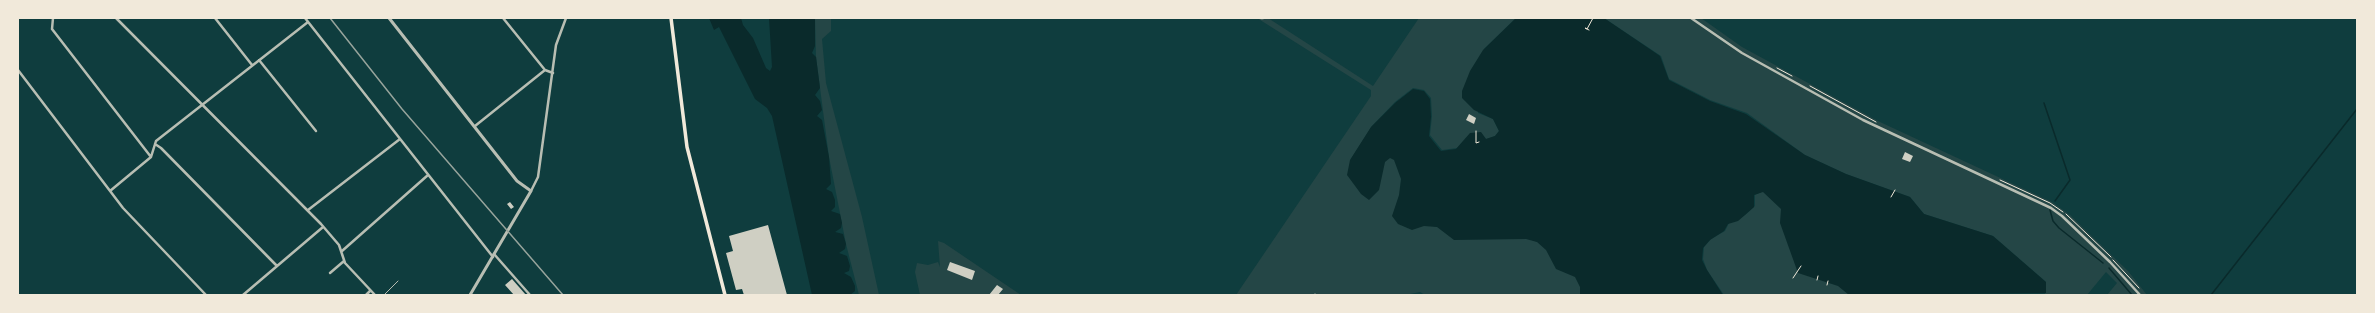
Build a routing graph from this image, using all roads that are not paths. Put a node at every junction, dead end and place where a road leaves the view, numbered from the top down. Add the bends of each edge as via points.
1 (53, 18) edge
2 (116, 18) edge
3 (215, 18) edge
4 (305, 18) edge
5 (389, 18) edge
6 (503, 18) edge
7 (566, 18) edge
8 (671, 18) edge
9 (1691, 18) edge
10 (308, 22) junction
11 (259, 60) junction
12 (252, 65) junction
13 (18, 70) edge
14 (545, 70) junction
15 (553, 73) junction
16 (202, 104) junction
17 (474, 126) junction
18 (316, 131) dead end
19 (400, 140) junction
20 (155, 144) junction
21 (151, 157) junction
22 (428, 175) junction
23 (110, 191) junction
24 (531, 191) junction
25 (308, 210) junction
26 (323, 227) junction
27 (342, 251) junction
28 (493, 255) junction
29 (344, 261) junction
30 (277, 266) junction
31 (330, 273) dead end
32 (398, 281) dead end
33 (370, 291) junction
34 (206, 295) edge
35 (244, 295) edge
36 (366, 295) edge
37 (375, 295) edge
38 (384, 295) edge
39 (470, 295) edge
40 (530, 295) edge
41 (725, 295) edge
42 (2140, 295) edge

1 - 21 street via 52,29
2 - 16 street
3 - 12 street
4 - 10 street
5 - 17 street
6 - 14 street
7 - 15 street via 556,45
8 - 41 main road via 687,147
9 - 42 street via 1742,53 1863,120 2051,208 2110,262
10 - 11 street
10 - 19 street
11 - 12 street
11 - 18 street
12 - 16 street
13 - 23 street
14 - 15 street
14 - 17 street
15 - 24 street via 538,177
16 - 20 street
16 - 25 street
17 - 24 street via 517,181
19 - 22 street
19 - 25 street
20 - 21 street
20 - 30 street
21 - 23 street
22 - 27 street
22 - 28 street
23 - 34 street
24 - 28 street
25 - 26 street
26 - 27 street
26 - 30 street
27 - 29 street
28 - 39 street
28 - 40 street
29 - 31 street
29 - 33 street
30 - 35 street
32 - 38 lane
33 - 36 street
33 - 37 street

